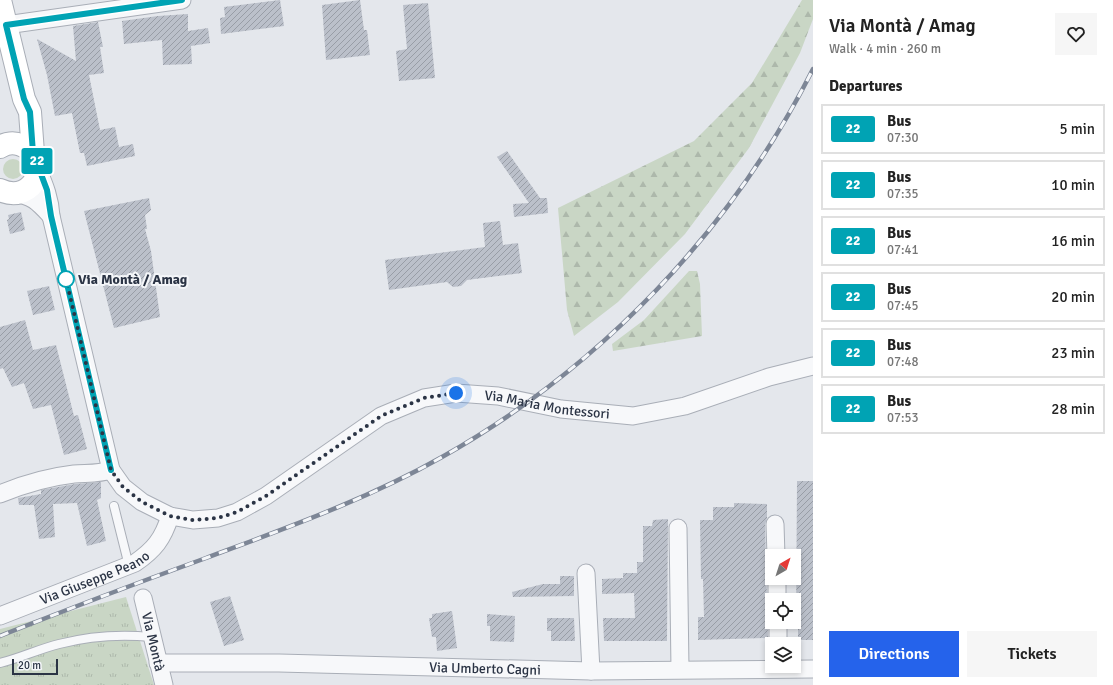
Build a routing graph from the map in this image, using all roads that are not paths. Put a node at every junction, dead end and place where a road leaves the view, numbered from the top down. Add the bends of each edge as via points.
1 (0, 0) edge
2 (182, 0) edge
3 (4, 29) edge
4 (24, 99) junction
5 (1, 146) edge
6 (36, 162) junction
7 (7, 191) edge
8 (51, 216) junction
9 (813, 366) edge
10 (111, 470) junction
11 (0, 494) edge
12 (114, 506) dead end
13 (170, 516) junction
14 (776, 524) dead end
15 (678, 528) dead end
16 (776, 549) edge
17 (129, 566) junction
18 (586, 573) dead end
19 (142, 598) dead end
20 (0, 616) edge
21 (151, 637) junction
22 (0, 663) edge
23 (158, 663) junction
24 (765, 668) edge
25 (680, 669) junction
26 (801, 669) edge
27 (813, 669) edge
28 (591, 671) junction
29 (164, 685) edge

1 - 3 main road
2 - 3 street
3 - 4 main road
4 - 5 main road via 19,124
4 - 6 main road via 30,112
5 - 6 main road via 11,143 27,147
6 - 7 main road via 33,184 28,189
6 - 8 street via 47,190
7 - 8 street via 27,195 36,200
8 - 10 street
9 - 13 street, Via Maria Montessori via 769,377 685,406 632,416 561,409 498,396 456,393 424,398 381,416 266,496 237,512 218,518 193,520
10 - 11 street via 36,481
10 - 13 street, Via Maria Montessori via 123,487 142,502
12 - 17 lane
13 - 17 street, Via Giuseppe Peano via 162,537 151,552
14 - 16 street
15 - 25 street
17 - 20 street, Via Giuseppe Peano
18 - 28 street
19 - 21 street, Via Montà
21 - 22 lane via 97,636 58,644
21 - 23 street, Via Montà
23 - 28 street, Via Umberto Cagni via 279,663
23 - 29 street, Via Montà
24 - 25 street, Via Umberto Cagni
25 - 28 street, Via Umberto Cagni
26 - 27 street, Via Umberto Cagni

